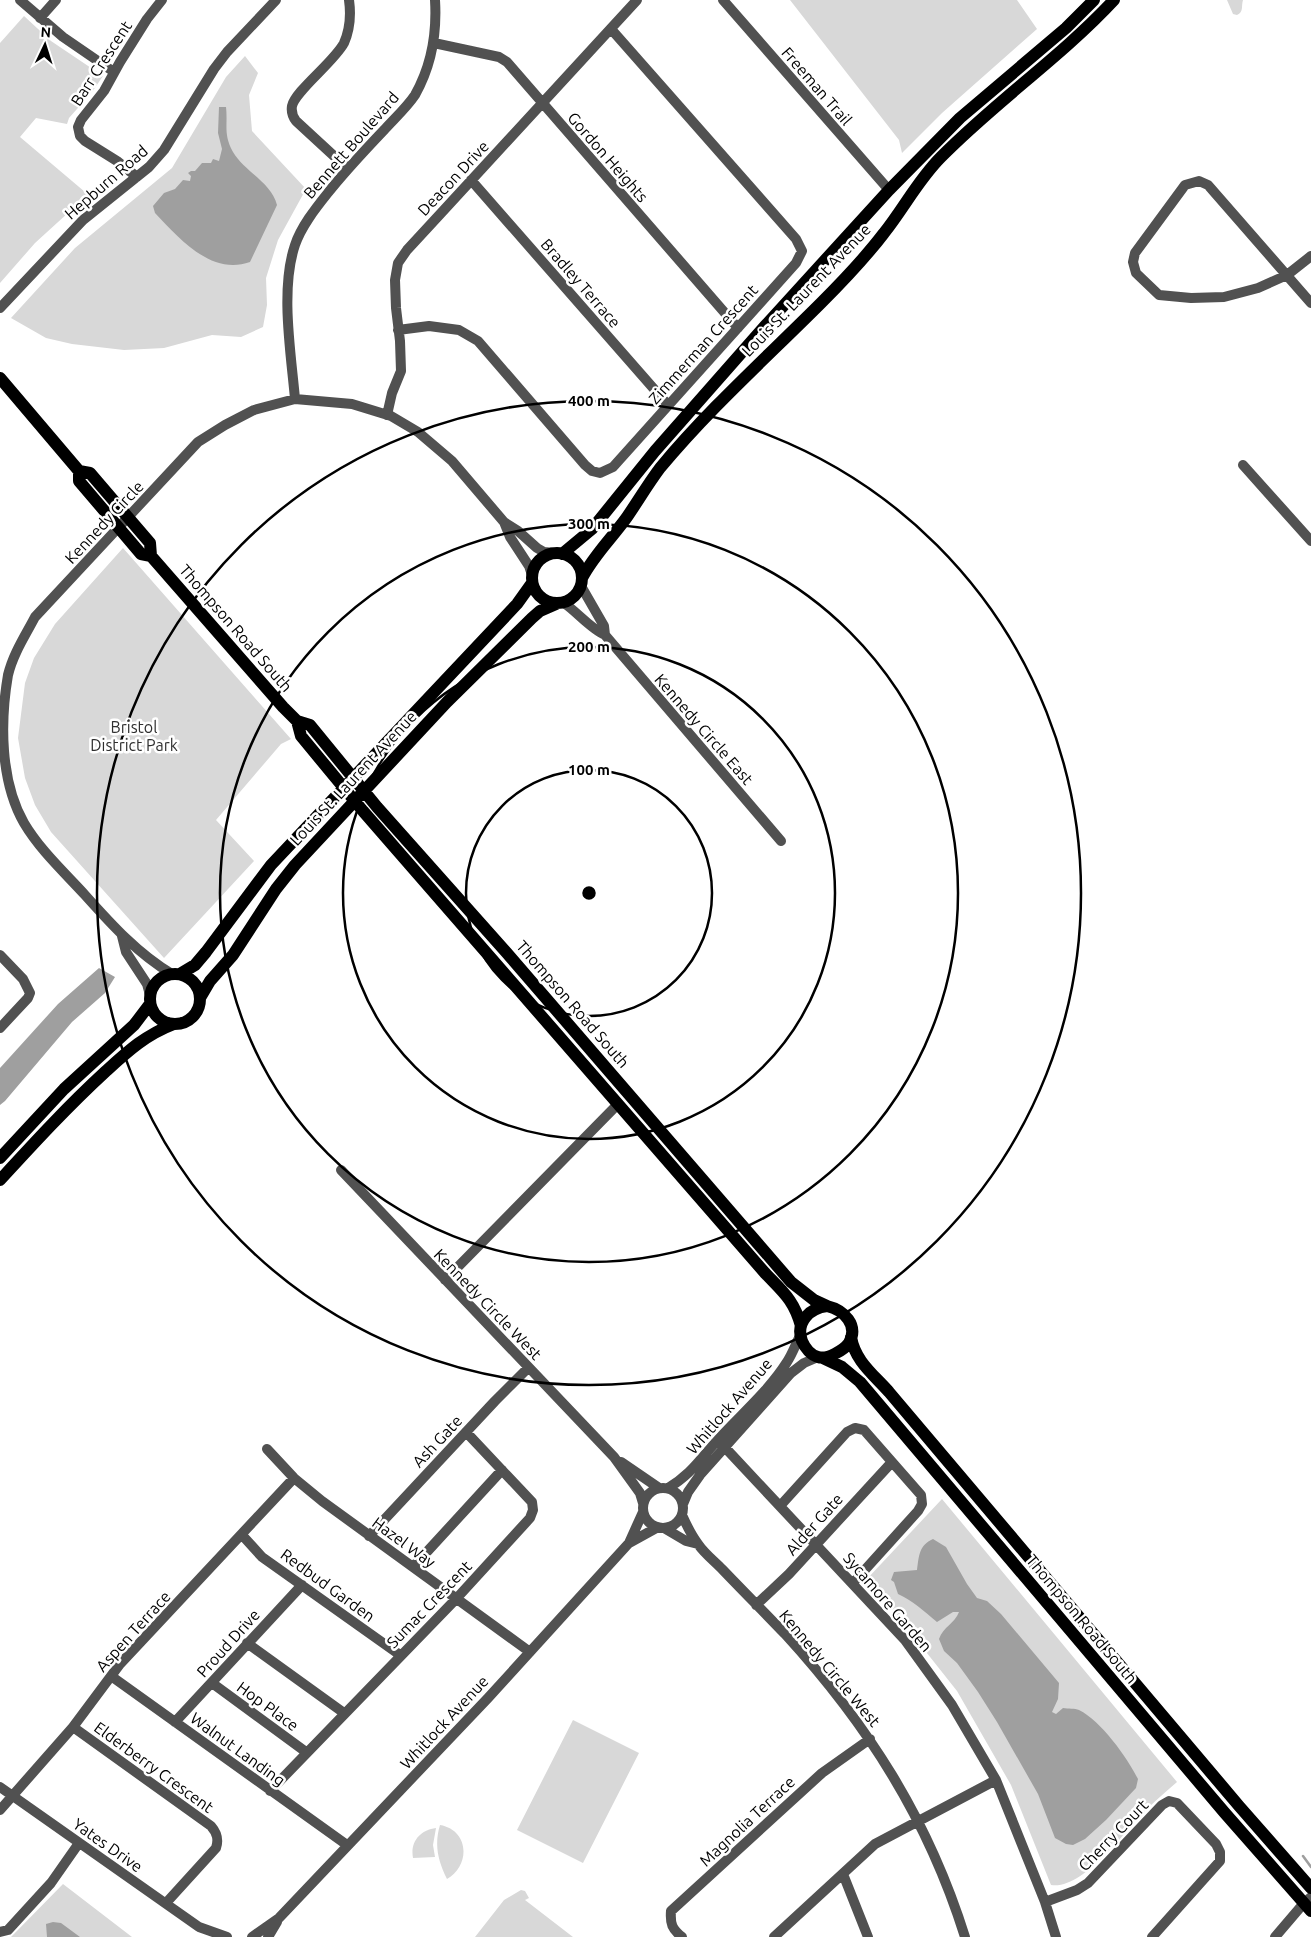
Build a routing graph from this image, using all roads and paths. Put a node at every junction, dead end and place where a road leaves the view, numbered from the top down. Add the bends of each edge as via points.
1 (20, 0) edge
2 (56, 0) edge
3 (162, 0) edge
4 (276, 0) edge
5 (349, 0) edge
6 (435, 0) edge
7 (637, 0) edge
8 (723, 0) edge
9 (1094, 0) edge
10 (1114, 0) edge
11 (40, 18) junction
12 (611, 29) junction
13 (434, 43) junction
14 (114, 72) junction
15 (542, 103) junction
16 (347, 168) junction
17 (137, 177) junction
18 (471, 180) junction
19 (889, 190) junction
20 (1311, 256) edge
21 (1287, 275) junction
22 (1311, 303) edge
23 (0, 308) edge
24 (738, 328) junction
25 (398, 330) junction
26 (0, 378) edge
27 (296, 399) junction
28 (668, 405) junction
29 (387, 415) junction
30 (1243, 465) dead end
31 (80, 471) junction
32 (128, 518) junction
33 (504, 522) junction
34 (119, 528) junction
35 (1311, 541) edge
36 (558, 554) junction
37 (151, 556) junction
38 (532, 579) junction
39 (582, 582) junction
40 (560, 603) junction
41 (605, 635) junction
42 (297, 721) junction
43 (1, 749) edge
44 (353, 777) junction
45 (343, 787) junction
46 (364, 791) junction
47 (355, 801) junction
48 (781, 841) dead end
49 (122, 936) junction
50 (0, 955) edge
51 (176, 974) junction
52 (200, 998) junction
53 (150, 999) junction
54 (174, 1024) junction
55 (0, 1028) edge
56 (618, 1104) junction
57 (0, 1158) edge
58 (341, 1170) dead end
59 (0, 1180) edge
60 (445, 1280) junction
61 (828, 1306) junction
62 (801, 1330) junction
63 (851, 1337) junction
64 (820, 1358) junction
65 (528, 1368) junction
66 (466, 1432) junction
67 (721, 1444) junction
68 (267, 1450) dead end
69 (614, 1457) junction
70 (892, 1462) junction
71 (502, 1470) junction
72 (294, 1478) junction
73 (663, 1488) junction
74 (780, 1506) junction
75 (643, 1508) junction
76 (682, 1509) junction
77 (661, 1528) junction
78 (242, 1535) junction
79 (369, 1536) junction
80 (629, 1543) junction
81 (698, 1544) junction
82 (816, 1544) junction
83 (413, 1567) junction
84 (853, 1583) junction
85 (302, 1585) junction
86 (456, 1599) junction
87 (756, 1605) junction
88 (247, 1643) junction
89 (530, 1652) junction
90 (400, 1656) junction
91 (112, 1676) junction
92 (212, 1683) junction
93 (344, 1714) junction
94 (175, 1722) junction
95 (73, 1727) junction
96 (870, 1739) junction
97 (306, 1752) junction
98 (996, 1780) junction
99 (0, 1787) edge
100 (270, 1791) junction
101 (13, 1796) junction
102 (0, 1810) edge
103 (918, 1820) junction
104 (79, 1843) junction
105 (347, 1845) junction
106 (843, 1874) junction
107 (1311, 1888) edge
108 (1045, 1902) junction
109 (166, 1903) junction
110 (1309, 1904) edge
111 (278, 1918) junction
112 (199, 1927) junction
113 (0, 1932) edge
114 (208, 1937) edge
115 (227, 1937) edge
116 (252, 1937) edge
117 (268, 1937) edge
118 (682, 1937) edge
119 (774, 1937) edge
120 (868, 1937) edge
121 (965, 1937) edge
122 (1056, 1937) edge
123 (1152, 1937) edge
124 (1275, 1937) edge

1 - 11 street
2 - 11 street
3 - 14 street, Barr Crescent
4 - 17 street, Hepburn Road via 227,52 164,150
5 - 16 street via 350,21 344,42 328,65 295,98 292,111 296,121
6 - 13 street, Bennett Boulevard
7 - 12 street, Deacon Drive
8 - 19 street, Freeman Trail
9 - 19 main road, Louis St. Laurent Avenue via 1066,28 960,118
10 - 39 main road, Louis St. Laurent Avenue via 1074,40 1006,96 939,158 859,264 678,447 594,558
11 - 14 street
12 - 15 street, Deacon Drive
12 - 24 street, Zimmerman Crescent via 800,244 802,251 796,263
13 - 15 street, Gordon Heights via 504,59
13 - 16 street, Bennett Boulevard via 423,79 413,97
14 - 17 street, Barr Crescent via 98,100 81,120 79,132 85,141
15 - 18 street, Deacon Drive
15 - 24 street, Gordon Heights
16 - 27 street, Bennett Boulevard via 315,208 295,243 290,260 287,297
17 - 23 street, Hepburn Road via 84,220
18 - 25 street, Deacon Drive via 398,263 394,280
18 - 28 street, Bradley Terrace
19 - 36 main road, Louis St. Laurent Avenue via 655,451 592,529
20 - 21 street
21 - 21 street via 1208,185 1200,181 1185,185 1177,194 1135,253 1133,262 1136,273 1158,295 1224,297 1258,288
21 - 22 street
24 - 28 street, Zimmerman Crescent
25 - 28 street, Zimmerman Crescent via 430,326 459,330 478,341 585,466 596,472 613,467
25 - 29 street, Deacon Drive via 400,371
26 - 31 main road, Thompson Road South
27 - 29 street, Kennedy Circle via 352,404
27 - 32 street, Kennedy Circle via 254,410 198,442
29 - 33 street, Kennedy Circle via 418,432 452,461
30 - 35 street
31 - 32 main road, Thompson Road South via 90,473
31 - 34 main road, Thompson Road South via 79,480
32 - 34 street, Kennedy Circle
32 - 37 main road, Thompson Road South via 150,543
33 - 36 street, Kennedy Circle via 537,548
33 - 38 street, Kennedy Circle via 510,538 529,566
34 - 37 main road, Thompson Road South via 141,554
34 - 43 street, Kennedy Circle via 35,618 18,647 8,675 2,710
36 - 38 main road via 539,560
36 - 39 main road via 576,562
37 - 42 main road, Thompson Road South
38 - 40 main road via 540,598
38 - 44 main road, Louis St. Laurent Avenue via 517,604
39 - 40 main road via 571,599
39 - 41 street, Kennedy Circle East via 604,626
40 - 41 street, Kennedy Circle East
40 - 46 main road, Louis St. Laurent Avenue via 532,618
41 - 48 street, Kennedy Circle East
42 - 44 main road, Thompson Road South via 310,725
42 - 45 main road, Thompson Road South via 301,736
43 - 49 street, Kennedy Circle via 11,800 24,823
44 - 45 main road, Louis St. Laurent Avenue
44 - 46 main road, Thompson Road South
45 - 47 main road, Thompson Road South
45 - 51 main road, Louis St. Laurent Avenue via 271,865 201,959
46 - 47 main road, Louis St. Laurent Avenue
46 - 61 main road, Thompson Road South via 791,1282 814,1300
47 - 52 main road, Louis St. Laurent Avenue via 276,889
47 - 56 main road, Thompson Road South
49 - 51 street, Kennedy Circle via 150,960
49 - 53 street, Kennedy Circle via 126,952 144,978
50 - 55 street via 23,979 30,993
51 - 52 main road via 194,982
51 - 53 main road via 157,981
52 - 54 main road via 195,1013 182,1023
53 - 54 main road via 158,1018
53 - 57 main road via 134,1025 64,1089
54 - 59 main road via 146,1036 47,1128
56 - 60 street
56 - 62 main road, Thompson Road South via 792,1302
58 - 60 street, Kennedy Circle West
60 - 65 street, Kennedy Circle West
61 - 62 main road via 811,1311
61 - 63 main road via 849,1320
62 - 64 main road via 806,1348
62 - 67 street, Whitlock Avenue via 787,1362
63 - 64 main road via 844,1348
63 - 107 main road, Thompson Road South via 861,1363 890,1392
64 - 67 street, Whitlock Avenue via 796,1369
64 - 110 main road, Thompson Road South via 851,1373 866,1389 1224,1812
65 - 66 street, Ash Gate
65 - 69 street, Kennedy Circle West
66 - 71 street, Sumac Crescent
66 - 79 street, Ash Gate
67 - 73 street, Whitlock Avenue via 682,1480
67 - 74 street, Sycamore Garden
67 - 76 street, Whitlock Avenue via 688,1492
68 - 72 street, Hazel Way
69 - 73 street, Kennedy Circle West
69 - 75 street, Kennedy Circle West via 640,1493
70 - 74 street via 864,1430 855,1428 847,1432
70 - 82 street, Alder Gate
70 - 84 street via 920,1495 922,1504
71 - 83 street
71 - 86 street, Sumac Crescent via 532,1502 533,1510 530,1518
72 - 78 street, Aspen Terrace
72 - 79 street, Hazel Way
73 - 75 street via 649,1494
73 - 76 street via 678,1494
74 - 82 street, Sycamore Garden
75 - 77 street via 648,1522
75 - 80 street, Whitlock Avenue
76 - 77 street via 675,1524
76 - 81 street, Kennedy Circle West
77 - 80 street, Whitlock Avenue
77 - 81 street, Kennedy Circle West
78 - 85 street, Redbud Garden via 262,1557
78 - 91 street, Aspen Terrace
79 - 83 street, Hazel Way
80 - 89 street, Whitlock Avenue
81 - 87 street, Kennedy Circle West
82 - 84 street, Sycamore Garden
82 - 87 street, Alder Gate
83 - 86 street, Hazel Way
84 - 98 street, Sycamore Garden via 905,1640 946,1696
85 - 88 street, Proud Drive
85 - 90 street, Redbud Garden
86 - 89 street, Hazel Way
86 - 90 street, Sumac Crescent
87 - 96 street, Kennedy Circle West via 821,1676
88 - 92 street, Proud Drive
88 - 93 street
89 - 105 street, Whitlock Avenue
90 - 93 street, Sumac Crescent
91 - 94 street, Walnut Landing
91 - 95 street, Aspen Terrace
92 - 94 street, Proud Drive
92 - 97 street, Hop Place
93 - 97 street, Sumac Crescent
94 - 100 street, Walnut Landing
95 - 101 street, Aspen Terrace
95 - 109 street, Elderberry Crescent via 216,1833 216,1848
96 - 103 street, Kennedy Circle West
96 - 118 street, Magnolia Terrace via 822,1772 672,1911 670,1923
97 - 100 street, Sumac Crescent
98 - 103 street
98 - 108 street, Sycamore Garden
99 - 101 street, Yates Drive
100 - 105 street, Walnut Landing
101 - 102 street, Aspen Terrace
101 - 104 street, Yates Drive
103 - 106 street via 875,1844
103 - 121 street, Kennedy Circle West
104 - 109 street, Yates Drive
104 - 113 street via 51,1883 8,1930
105 - 111 street, Whitlock Avenue
106 - 119 street
106 - 120 street
108 - 122 street, Sycamore Garden
108 - 123 street, Cherry Court via 1088,1883 1162,1805 1169,1801 1177,1803 1216,1844 1220,1861
109 - 112 street, Yates Drive
110 - 124 street
111 - 116 street, Whitlock Avenue
111 - 117 street, Whitlock Avenue
112 - 114 street, Yates Drive
112 - 115 street, Yates Drive

